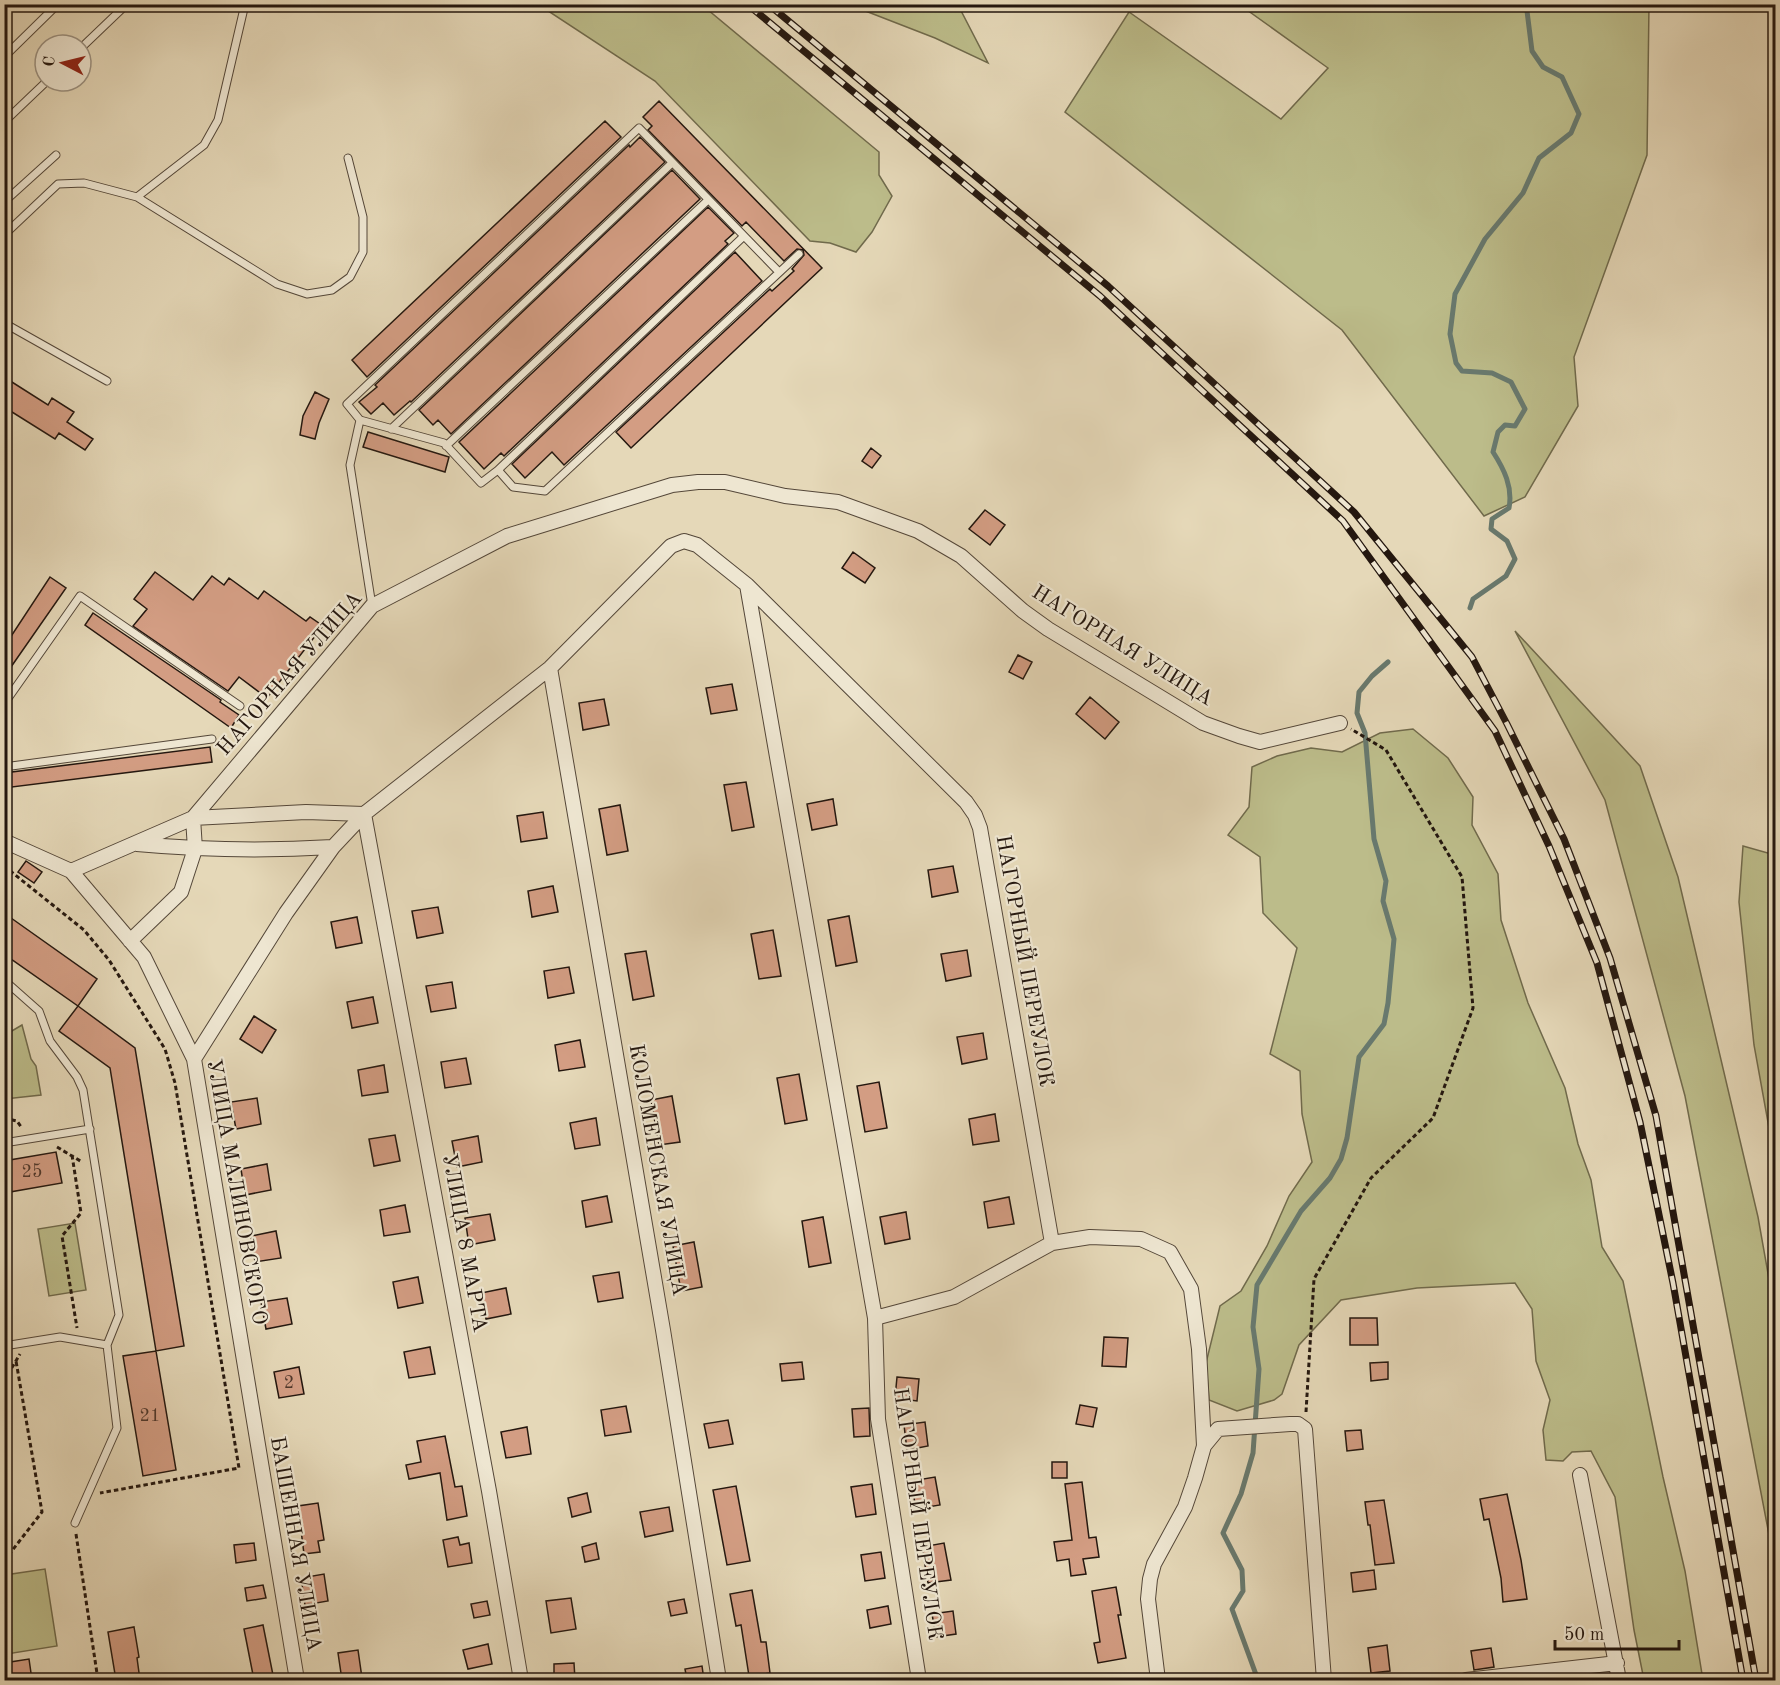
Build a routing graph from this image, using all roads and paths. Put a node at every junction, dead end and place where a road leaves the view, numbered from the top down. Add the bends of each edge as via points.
1 (58, 4) edge
2 (126, 4) edge
3 (245, 4) edge
4 (93, 36) edge
5 (4, 57) edge
6 (34, 93) edge
7 (4, 122) edge
8 (56, 155) dead end
9 (348, 158) dead end
10 (672, 163) junction
11 (136, 197) junction
12 (708, 200) junction
13 (4, 202) edge
14 (4, 235) edge
15 (744, 236) junction
16 (799, 254) dead end
17 (779, 272) junction
18 (4, 323) edge
19 (107, 381) dead end
20 (360, 420) junction
21 (391, 429) junction
22 (446, 446) junction
23 (498, 470) junction
24 (747, 585) junction
25 (372, 606) junction
26 (550, 668) junction
27 (4, 704) edge
28 (240, 706) dead end
29 (1341, 723) joint
30 (212, 739) dead end
31 (4, 766) edge
32 (364, 814) junction
33 (193, 818) junction
34 (135, 844) junction
35 (6, 846) edge
36 (333, 847) junction
37 (195, 849) junction
38 (4, 866) edge
39 (71, 872) junction
40 (130, 941) junction
41 (4, 980) edge
42 (194, 1059) junction
43 (4, 1118) edge
44 (90, 1129) junction
45 (23, 1130) dead end
46 (42, 1137) junction
47 (4, 1143) edge
48 (72, 1155) junction
49 (96, 1171) junction
50 (1052, 1243) junction
51 (875, 1318) junction
52 (78, 1331) dead end
53 (27, 1342) junction
54 (106, 1345) junction
55 (4, 1346) edge
56 (16, 1361) junction
57 (4, 1381) edge
58 (252, 1414) joint
59 (1305, 1429) junction
60 (1204, 1446) junction
61 (1580, 1475) dead end
62 (87, 1495) junction
63 (75, 1523) joint
64 (4, 1561) edge
65 (1617, 1664) junction
66 (98, 1680) edge
67 (297, 1680) edge
68 (521, 1680) edge
69 (719, 1680) edge
70 (919, 1680) edge
71 (1158, 1680) edge
72 (1323, 1680) edge
73 (1466, 1680) edge
74 (1619, 1680) edge

1 - 5 lane
2 - 4 lane
3 - 11 lane via 218,120 204,146
6 - 7 lane
8 - 13 lane
9 - 11 lane via 363,217 363,252 350,277 332,290 307,294 277,284
10 - 12 lane
10 - 20 lane via 639,128 347,404
10 - 21 lane
11 - 14 lane via 84,183 58,184
12 - 15 lane
12 - 22 lane
15 - 17 lane
15 - 23 lane
16 - 17 lane
17 - 23 lane via 545,490 513,487
18 - 19 lane
20 - 21 lane
20 - 25 lane via 350,465
21 - 22 lane
22 - 23 lane via 481,483
24 - 26 street, НАГОРНЫЙ ПЕРЕУЛОК via 697,545 684,541 671,546
24 - 50 street, НАГОРНЫЙ ПЕРЕУЛОК via 975,815
24 - 51 street, НАГОРНЫЙ ПЕРЕУЛОК
25 - 29 street, НАГОРНАЯ УЛИЦА via 507,536 672,485 725,482 785,496 838,502 918,531 961,556 1048,629 1203,723 1260,742
25 - 33 street, НАГОРНАЯ УЛИЦА
26 - 32 street
26 - 69 street, КОЛОМЕНСКАЯ УЛИЦА
27 - 28 lane via 80,596
29 - 59 path via 1386,750 1462,877 1473,1008 1433,1118 1371,1178 1314,1279
30 - 31 lane
32 - 33 street
32 - 36 street
32 - 68 street, УЛИЦА 8 МАРТА
33 - 34 street, НАГОРНАЯ УЛИЦА
33 - 37 street
34 - 37 street
34 - 39 street, НАГОРНАЯ УЛИЦА
35 - 39 street, УЛИЦА МАЛИНОВСКОГО
36 - 37 street
36 - 42 street via 286,913
37 - 40 street via 182,892
38 - 62 path via 84,930 109,960 165,1049 175,1083 239,1468
39 - 40 street, УЛИЦА МАЛИНОВСКОГО
40 - 42 street, УЛИЦА МАЛИНОВСКОГО via 144,957
41 - 44 lane via 39,1011 50,1041 77,1077
42 - 58 street, УЛИЦА МАЛИНОВСКОГО
43 - 45 path via 17,1121
44 - 46 lane
44 - 49 lane
46 - 47 lane
46 - 48 path
48 - 49 path
48 - 52 path via 81,1213 62,1236
49 - 54 lane via 119,1315
50 - 51 street via 954,1297
50 - 60 street via 1090,1237 1141,1239 1170,1252 1191,1289 1199,1349
51 - 70 street, НАГОРНЫЙ ПЕРЕУЛОК via 878,1419
53 - 54 lane via 60,1337
53 - 55 lane
53 - 56 path
54 - 62 lane via 117,1428
56 - 57 path
56 - 64 path via 42,1512
58 - 67 street, БАШЕННАЯ УЛИЦА
59 - 60 street via 1298,1424 1218,1429
59 - 72 street
60 - 71 street via 1185,1507 1150,1579 1148,1599
61 - 65 street
62 - 63 lane
63 - 66 path
65 - 73 street
65 - 74 street

